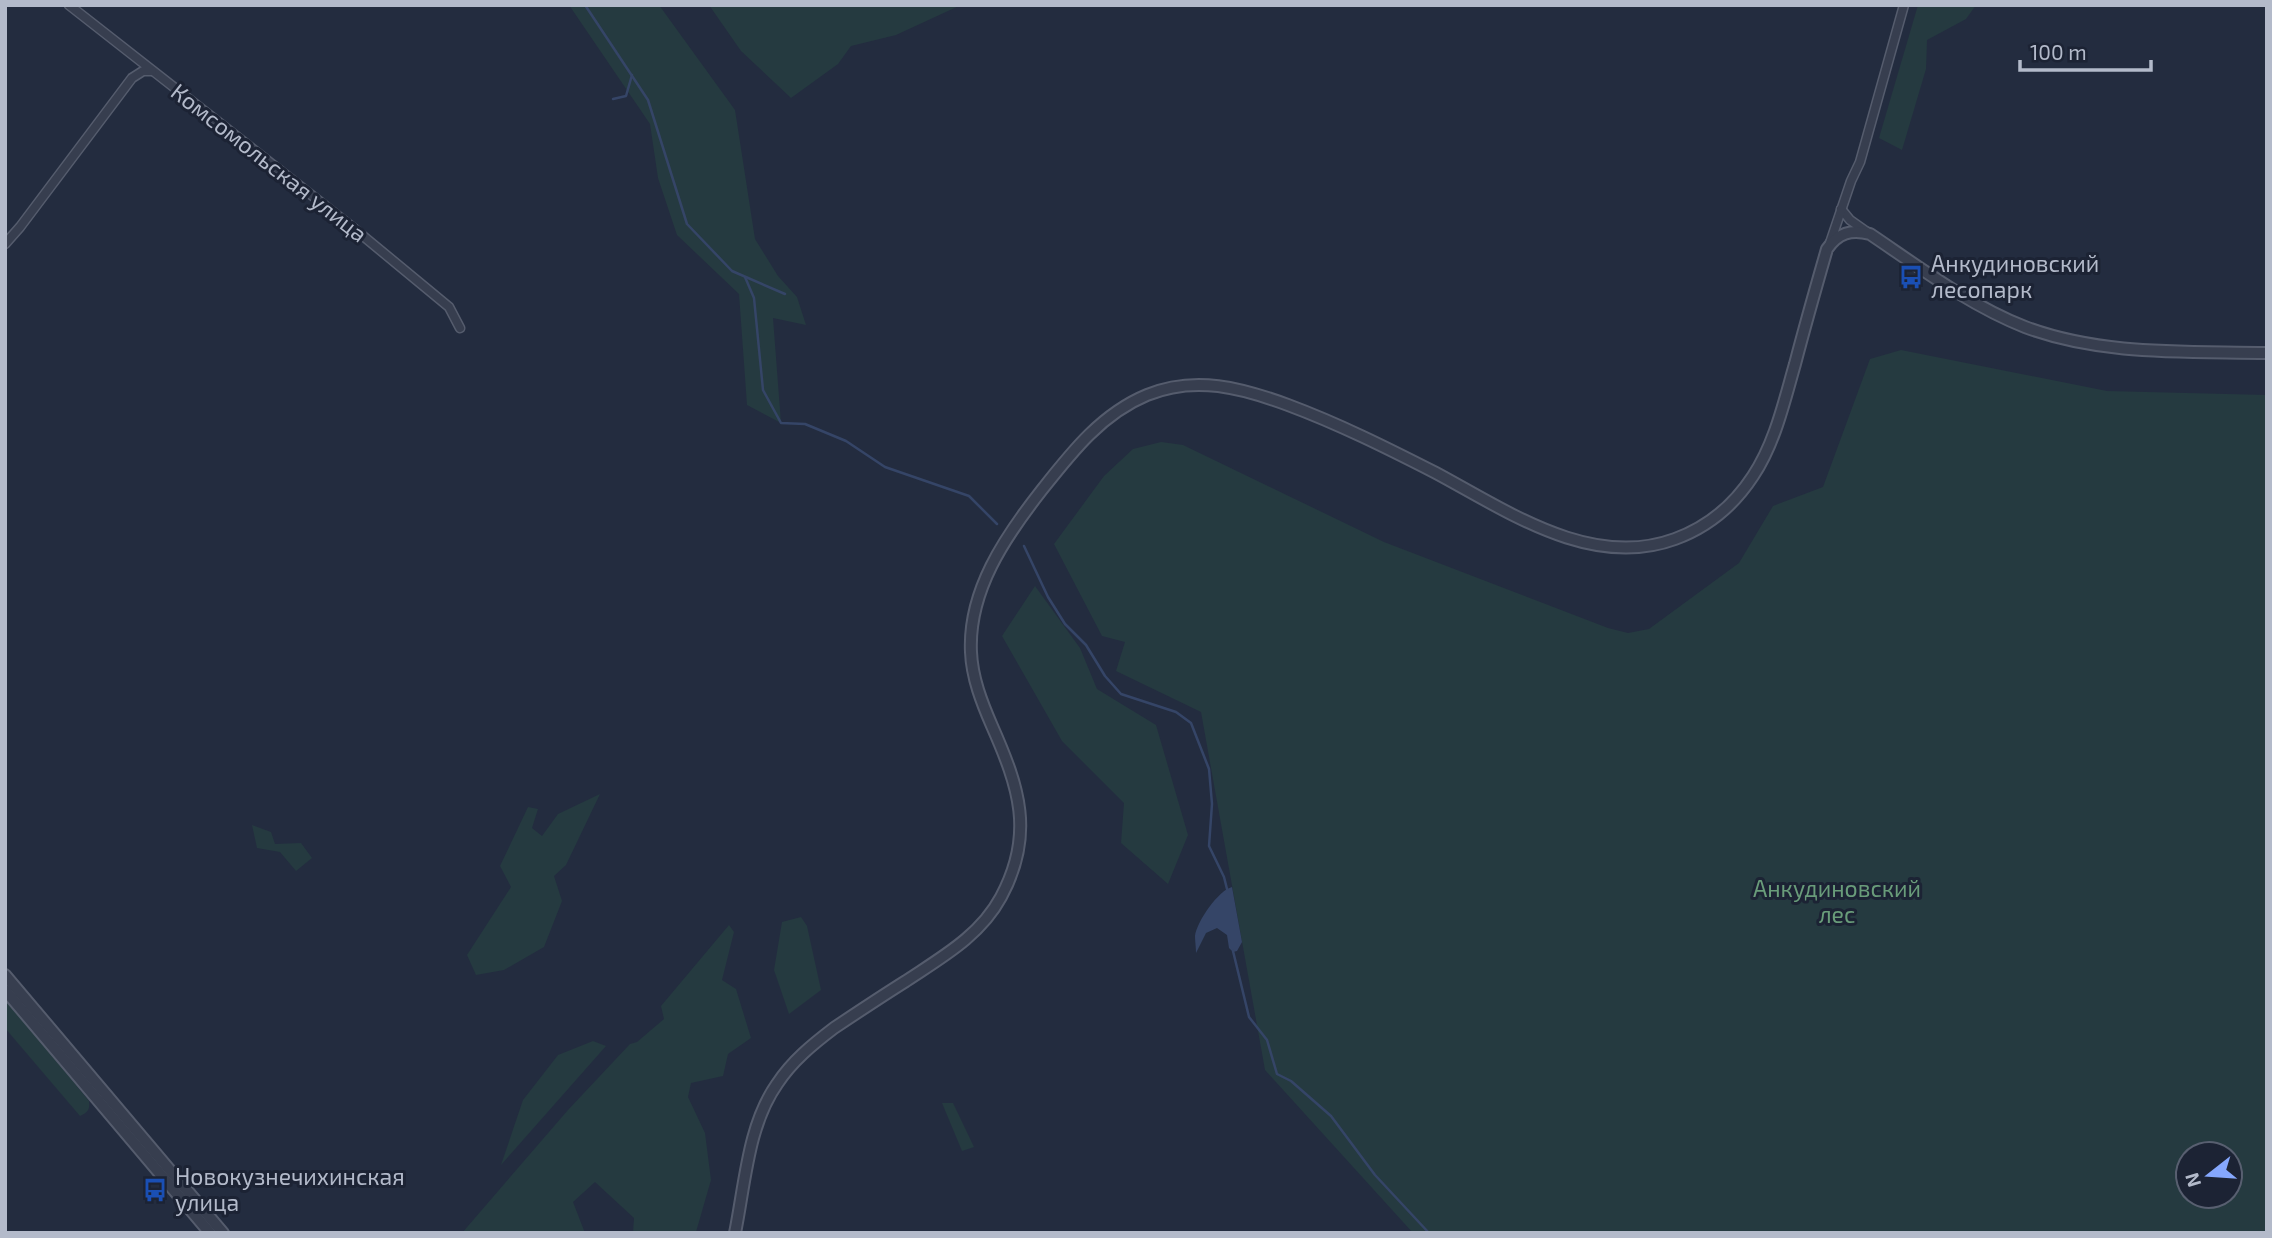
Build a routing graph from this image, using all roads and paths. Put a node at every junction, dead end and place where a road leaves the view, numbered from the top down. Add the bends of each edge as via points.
1 (69, 5) edge
2 (1904, 5) edge
3 (131, 55) junction
4 (152, 71) junction
5 (132, 78) junction
6 (1841, 209) junction
7 (1870, 234) junction
8 (5, 244) edge
9 (1828, 249) junction
10 (460, 328) dead end
11 (2267, 353) edge
12 (5, 975) edge
13 (5, 990) edge
14 (210, 1233) edge
15 (223, 1233) edge
16 (735, 1233) edge

1 - 3 street, Комсомольская улица
2 - 6 street via 1860,162
3 - 4 street, Комсомольская улица
3 - 5 street
4 - 5 street
4 - 10 street, Комсомольская улица via 449,307
5 - 8 street
6 - 7 street
6 - 9 street
7 - 9 street via 1844,233
7 - 11 street via 1973,301 2042,332 2113,348
9 - 16 street via 1780,417 1755,473 1733,502 1708,523 1656,545 1609,547 1552,532 1353,432 1232,387 1199,384 1167,388 1122,407 1098,425 1034,500 1006,541 985,579 974,614 973,669 1011,768 1020,807 1017,856 1003,894 985,921 961,944 834,1028 782,1077 760,1119
12 - 15 street
13 - 14 street

